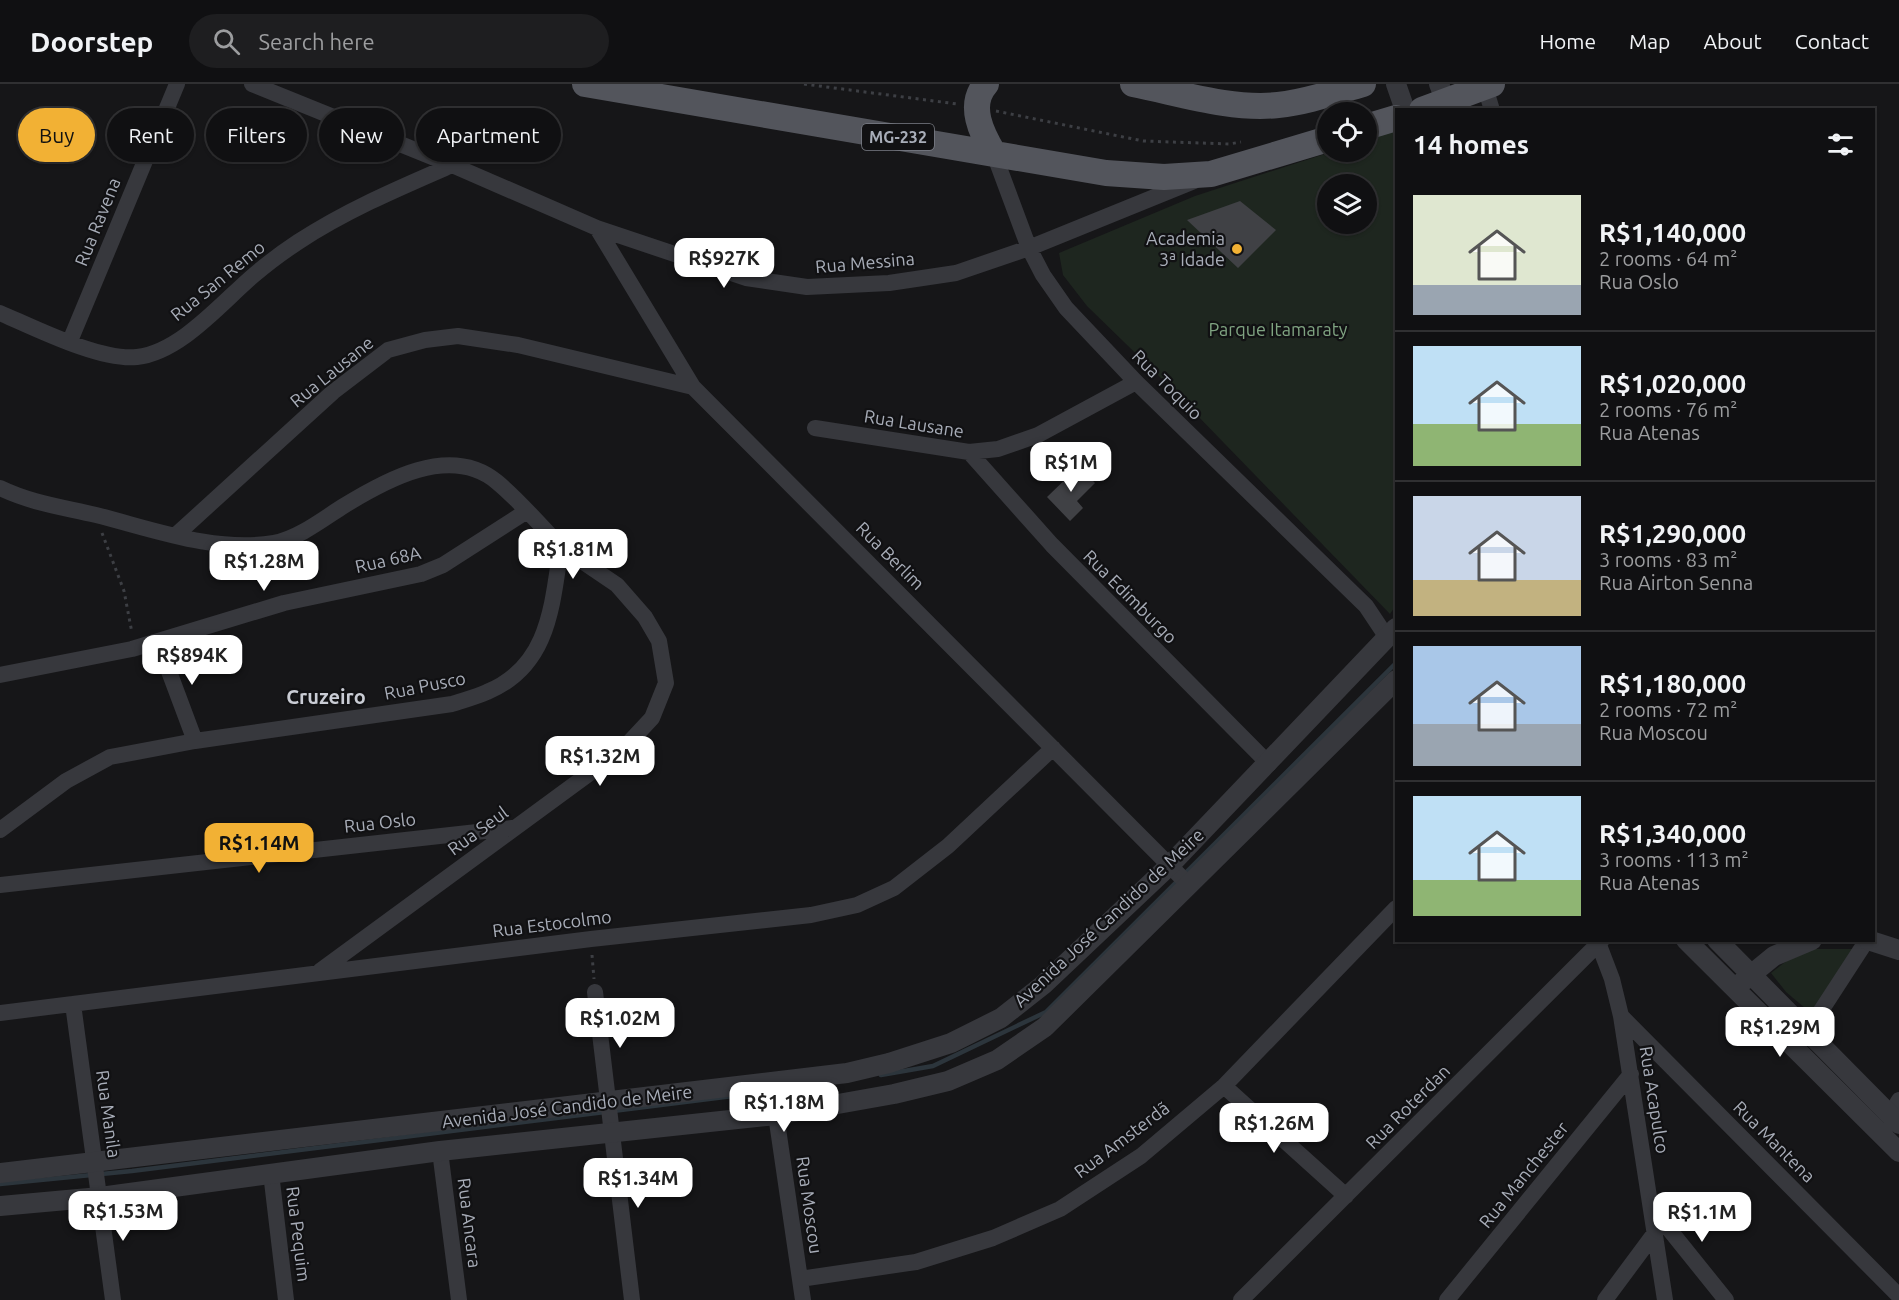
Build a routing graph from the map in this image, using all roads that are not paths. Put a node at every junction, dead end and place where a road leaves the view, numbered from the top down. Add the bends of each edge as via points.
1 (177, 84) edge
2 (252, 84) edge
3 (585, 84) edge
4 (1133, 84) edge
5 (1363, 84) edge
6 (1396, 84) edge
7 (1489, 93) edge
8 (981, 95) edge
9 (1439, 101) edge
10 (1404, 108) edge
11 (1395, 118) edge
12 (1377, 124) edge
13 (1317, 142) edge
14 (994, 154) junction
15 (452, 165) junction
16 (1211, 174) junction
17 (597, 228) junction
18 (1029, 248) junction
19 (0, 313) edge
20 (70, 341) junction
21 (1136, 382) junction
22 (693, 387) junction
23 (814, 428) dead end
24 (969, 452) junction
25 (0, 488) edge
26 (527, 511) junction
27 (176, 536) junction
28 (561, 547) junction
29 (1366, 606) junction
30 (1395, 620) edge
31 (1394, 638) edge
32 (158, 642) junction
33 (0, 675) edge
34 (1395, 681) edge
35 (195, 741) junction
36 (1053, 747) junction
37 (1269, 764) junction
38 (514, 828) junction
39 (0, 830) edge
40 (1179, 875) junction
41 (0, 885) edge
42 (1395, 909) edge
43 (1688, 942) edge
44 (1719, 942) edge
45 (1807, 942) edge
46 (1866, 942) edge
47 (1873, 942) edge
48 (1600, 943) edge
49 (1899, 950) edge
50 (320, 972) junction
51 (1750, 973) junction
52 (1735, 989) junction
53 (595, 992) road end
54 (73, 1004) junction
55 (0, 1013) edge
56 (1621, 1016) junction
57 (1802, 1040) junction
58 (1630, 1074) junction
59 (1224, 1086) junction
60 (1896, 1113) edge
61 (776, 1115) junction
62 (610, 1117) junction
63 (440, 1151) junction
64 (1899, 1152) edge
65 (0, 1173) edge
66 (271, 1173) junction
67 (97, 1180) junction
68 (1346, 1196) junction
69 (0, 1206) edge
70 (1652, 1208) junction
71 (1654, 1234) junction
72 (800, 1279) junction
73 (1899, 1296) edge
74 (113, 1300) edge
75 (286, 1300) edge
76 (459, 1300) edge
77 (632, 1300) edge
78 (803, 1300) edge
79 (1241, 1300) edge
80 (1447, 1300) edge
81 (1605, 1300) edge
82 (1665, 1300) edge
83 (1726, 1300) edge

1 - 20 street, Rua Ravena
2 - 15 street, Rua Messina
3 - 14 main road, MG-232
4 - 5 main road via 1236,104 1276,105
6 - 10 street
7 - 9 main road
8 - 14 main road via 980,130
11 - 12 main road
13 - 16 main road, MG-232
14 - 16 main road, MG-232 via 1106,173 1164,177
14 - 18 street, Rua Toquio
15 - 17 street, Rua Messina
15 - 20 street, Rua San Remo via 327,224 256,273 162,351 137,357 110,356
16 - 18 street, Rua Messina
17 - 18 street, Rua Messina via 747,278 807,287 889,283 956,273
17 - 22 street, Rua Berlim
18 - 21 street, Rua Toquio via 1066,309
19 - 20 street, Rua San Remo
21 - 24 street, Rua Lausane via 1038,435 998,449
21 - 29 street, Rua Toquio
22 - 27 street, Rua Lausane via 519,345 458,336 388,350 333,392
22 - 36 street, Rua Berlim
23 - 24 street, Rua Lausane
24 - 37 street, Rua Edimburgo via 1052,545
25 - 27 street via 26,500
26 - 27 street via 496,480 469,468 439,466 407,472 277,543 247,547
26 - 28 street
26 - 32 street, Rua 68A via 443,565 420,574 284,603
28 - 35 street, Rua Pusco via 548,624 534,655 514,677 489,692 452,704
28 - 38 street, Rua Seul via 617,585 645,616 659,641 666,683 652,718 624,747
29 - 30 street, Rua Toquio
29 - 31 street, Rua Toquio
31 - 37 street, Avenida José Candido de Meire
32 - 33 street, Rua 68A
32 - 35 street
34 - 40 street, Avenida José Candido de Meire
35 - 39 street, Rua Pusco via 102,761 66,781
36 - 40 street, Rua Berlim
36 - 50 street, Rua Estocolmo via 948,846 894,888 856,905 811,915
37 - 40 street, Avenida José Candido de Meire
38 - 41 street, Rua Oslo
38 - 50 street, Rua Seul
40 - 61 street, Avenida José Candido de Meire via 1045,1027 997,1060 948,1081
40 - 62 street, Avenida José Candido de Meire via 1001,1018 951,1043 847,1073
42 - 59 street, Rua Amsterdã
43 - 52 street
44 - 51 street
45 - 51 street via 1773,956
46 - 57 street
47 - 49 street
48 - 56 street, Rua Acapulco
48 - 68 street, Rua Roterdan
50 - 54 street, Rua Estocolmo
51 - 52 street
51 - 57 street
52 - 57 street
53 - 62 street
54 - 55 street, Rua Estocolmo
54 - 67 street, Rua Manila
56 - 58 street, Rua Acapulco
56 - 73 street, Rua Mantena
57 - 60 street
57 - 64 street
58 - 70 street, Rua Acapulco
58 - 80 street, Rua Manchester
59 - 68 street
59 - 72 street, Rua Amsterdã via 1140,1156 1060,1209 993,1238 916,1262
61 - 62 street, Avenida José Candido de Meire
61 - 72 street, Rua Moscou
62 - 63 street, Avenida José Candido de Meire
62 - 67 street, Avenida José Candido de Meire
62 - 77 street
63 - 66 street, Avenida José Candido de Meire
63 - 76 street, Rua Ancara
65 - 67 street, Avenida José Candido de Meire
66 - 67 street, Avenida José Candido de Meire
66 - 75 street, Rua Pequim
67 - 69 street, Avenida José Candido de Meire
67 - 74 street, Rua Manila
68 - 79 street, Rua Roterdan
70 - 71 street, Rua Acapulco
70 - 83 street
71 - 81 street
71 - 82 street, Rua Acapulco
72 - 78 street, Rua Moscou

